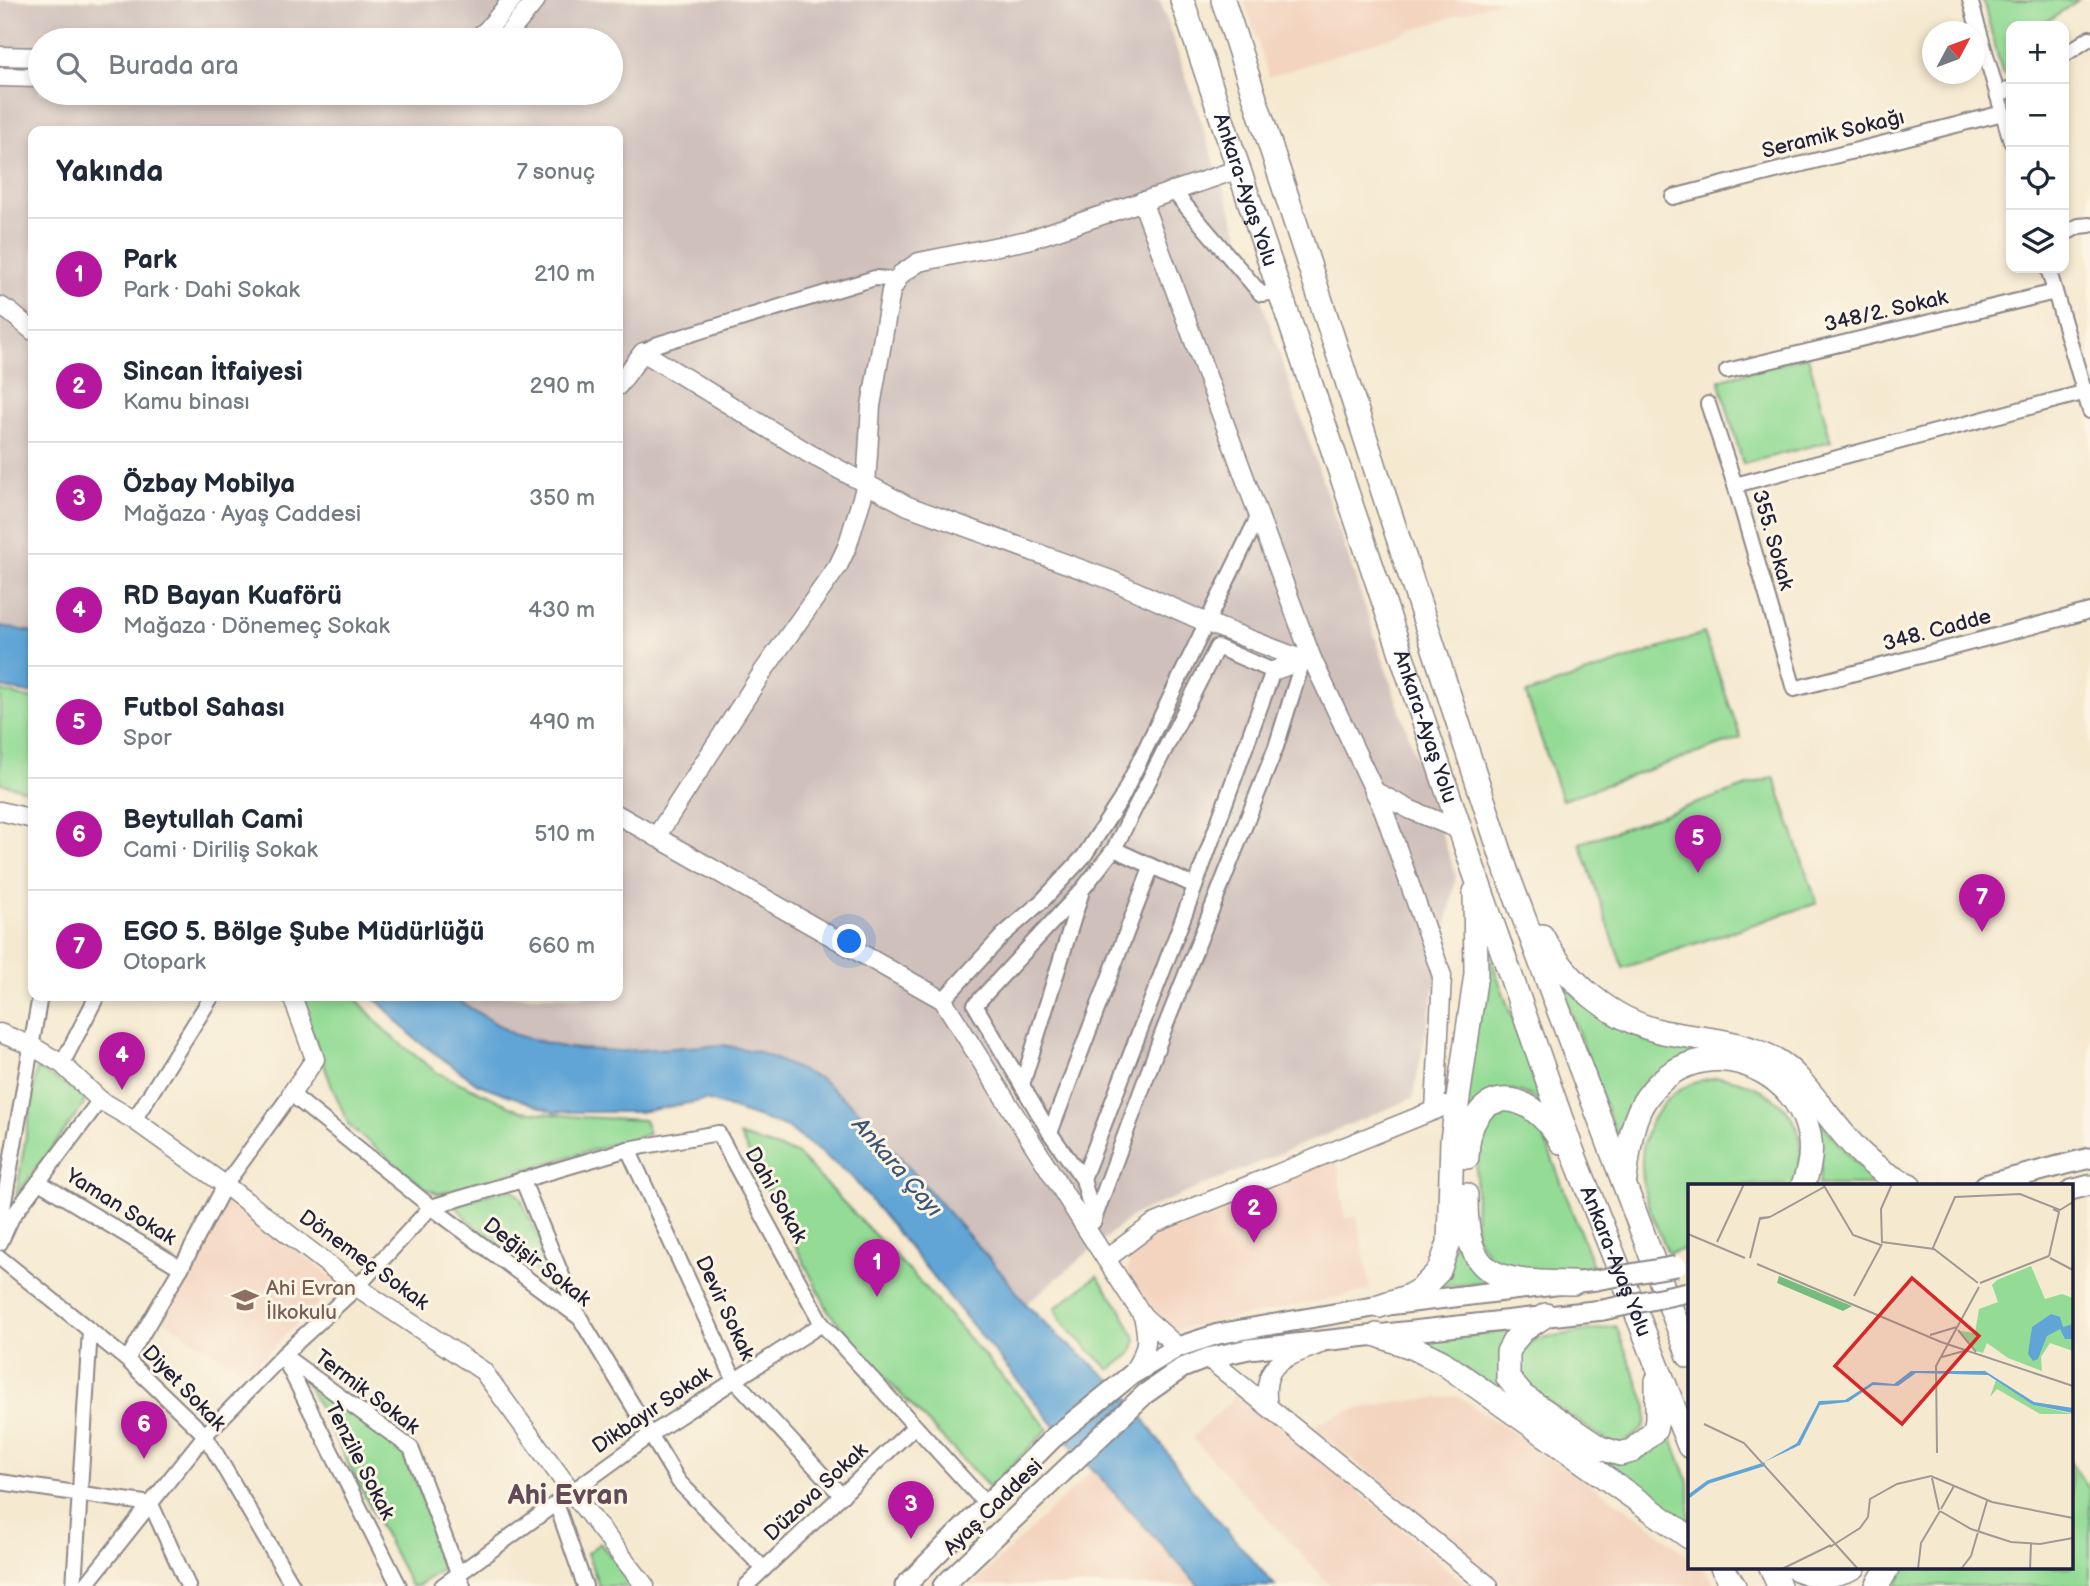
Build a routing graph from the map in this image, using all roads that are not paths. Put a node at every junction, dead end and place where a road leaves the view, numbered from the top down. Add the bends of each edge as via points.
1 (512, 0) edge
2 (536, 0) edge
3 (1182, 0) edge
4 (1223, 0) edge
5 (1970, 0) edge
6 (489, 28) edge
7 (513, 28) edge
8 (2090, 38) edge
9 (2069, 52) edge
10 (0, 56) edge
11 (28, 57) edge
12 (0, 77) edge
13 (28, 78) edge
14 (2006, 91) edge
15 (1998, 96) junction
16 (2003, 113) junction
17 (2006, 124) edge
18 (1239, 169) junction
19 (1173, 191) junction
20 (1673, 197) dead end
21 (1142, 201) junction
22 (2086, 223) edge
23 (2069, 232) edge
24 (2049, 273) edge
25 (895, 283) junction
26 (1280, 292) junction
27 (2055, 292) junction
28 (0, 306) edge
29 (28, 327) edge
30 (643, 352) junction
31 (1727, 371) dead end
32 (623, 379) edge
33 (2087, 391) edge
34 (1708, 404) dead end
35 (2090, 411) edge
36 (866, 485) junction
37 (1735, 485) junction
38 (1258, 517) junction
39 (2090, 611) edge
40 (1205, 622) junction
41 (1308, 659) junction
42 (1273, 671) junction
43 (1794, 690) joint
44 (1374, 791) junction
45 (0, 811) edge
46 (623, 817) edge
47 (28, 818) edge
48 (1460, 830) junction
49 (656, 837) junction
50 (1114, 849) junction
51 (1152, 868) junction
52 (1474, 871) junction
53 (1507, 873) junction
54 (1195, 886) junction
55 (1082, 890) junction
56 (943, 1000) junction
57 (39, 1001) edge
58 (94, 1001) edge
59 (209, 1001) edge
60 (294, 1001) edge
61 (0, 1033) edge
62 (30, 1045) junction
63 (62, 1064) junction
64 (1022, 1084) junction
65 (291, 1094) junction
66 (100, 1100) junction
67 (1458, 1101) junction
68 (1435, 1110) junction
69 (134, 1120) junction
70 (1051, 1133) junction
71 (628, 1149) junction
72 (2090, 1158) edge
73 (522, 1179) junction
74 (1083, 1179) junction
75 (39, 1182) junction
76 (1624, 1182) junction
77 (1803, 1184) edge
78 (1906, 1184) edge
79 (1989, 1184) edge
80 (225, 1185) junction
81 (2090, 1185) edge
82 (1588, 1190) junction
83 (2072, 1190) edge
84 (431, 1207) junction
85 (0, 1226) edge
86 (1091, 1227) junction
87 (0, 1243) edge
88 (0, 1258) edge
89 (1106, 1259) junction
90 (1683, 1264) edge
91 (181, 1268) junction
92 (1573, 1283) junction
93 (357, 1287) junction
94 (1688, 1292) edge
95 (1380, 1306) junction
96 (1546, 1315) junction
97 (1143, 1316) junction
98 (580, 1318) junction
99 (822, 1324) junction
100 (90, 1330) junction
101 (1377, 1335) junction
102 (1336, 1339) junction
103 (1178, 1347) junction
104 (1651, 1351) junction
105 (1688, 1353) edge
106 (283, 1355) junction
107 (1208, 1359) junction
108 (127, 1360) junction
109 (1131, 1375) junction
110 (734, 1379) junction
111 (1268, 1406) junction
112 (914, 1427) junction
113 (205, 1435) junction
114 (650, 1435) junction
115 (1688, 1444) edge
116 (0, 1482) edge
117 (571, 1491) junction
118 (79, 1494) junction
119 (842, 1496) junction
120 (556, 1503) junction
121 (151, 1504) junction
122 (986, 1504) junction
123 (1688, 1536) edge
124 (1722, 1568) edge
125 (1737, 1568) edge
126 (1772, 1568) edge
127 (1795, 1568) edge
128 (1852, 1568) edge
129 (1887, 1568) edge
130 (765, 1569) junction
131 (461, 1580) edge
132 (74, 1586) edge
133 (85, 1586) edge
134 (188, 1586) edge
135 (293, 1586) edge
136 (399, 1586) edge
137 (442, 1586) edge
138 (585, 1586) edge
139 (645, 1586) edge
140 (746, 1586) edge
141 (905, 1586) edge
142 (943, 1586) edge
143 (1489, 1586) edge
144 (1734, 1586) edge
145 (1745, 1586) edge
146 (1779, 1586) edge
147 (1877, 1586) edge

1 - 6 street
2 - 7 street
3 - 18 highway, Ankara-Ayaş Yolu
4 - 53 highway, Ankara-Ayaş Yolu
5 - 15 street
8 - 9 street
10 - 11 street
12 - 13 street
14 - 15 street
15 - 16 street
16 - 17 street
16 - 20 street, Seramik Sokağı
18 - 19 street
18 - 26 highway, Ankara-Ayaş Yolu
19 - 21 street
19 - 26 street via 1261,294
21 - 25 street via 1028,240 919,262
21 - 38 street
22 - 23 street
24 - 27 street
25 - 30 street via 881,278 853,284
25 - 36 street via 871,406
26 - 48 highway, Ankara-Ayaş Yolu
27 - 31 street, 348/2. Sokak
27 - 33 street
28 - 29 street
30 - 32 street
30 - 36 street
33 - 35 street
33 - 37 street
34 - 37 street, 355. Sokak
36 - 40 street via 908,506 1111,580
36 - 49 street via 838,566
37 - 43 street, 355. Sokak
38 - 40 street
38 - 41 street
39 - 43 street, 348. Cadde
40 - 41 street
40 - 56 street via 1121,799 1100,833 1043,900 1003,935
41 - 42 street
41 - 44 street
41 - 86 street
42 - 50 street via 1217,647
42 - 54 street
44 - 48 street
44 - 68 street via 1442,976
45 - 47 street
46 - 49 street
48 - 52 highway, Ankara-Ayaş Yolu
49 - 56 street
50 - 51 street
50 - 55 street
51 - 54 street
51 - 70 street
52 - 67 highway via 1476,974
52 - 82 highway, Ankara-Ayaş Yolu
53 - 76 highway, Ankara-Ayaş Yolu
53 - 78 highway via 1560,966 1585,991 1639,1024 1735,1042 1780,1062 1865,1159
54 - 74 street
55 - 64 street
55 - 64 street via 975,1005
56 - 86 street
57 - 62 street
58 - 63 street
59 - 69 street
60 - 65 street via 315,1059
61 - 62 street, Dönemeç Sokak
62 - 63 street, Dönemeç Sokak
62 - 85 street
63 - 66 street, Dönemeç Sokak
64 - 70 street
65 - 80 street
65 - 84 street, Değişir Sokak
66 - 69 street, Dönemeç Sokak
66 - 75 street
67 - 68 street
67 - 95 highway via 1452,1140 1449,1243 1439,1271 1422,1289
68 - 89 street via 1153,1224
69 - 80 street, Dönemeç Sokak
70 - 74 street
71 - 73 street, Dahi Sokak
71 - 99 street, Dahi Sokak via 719,1133
71 - 110 street, Devir Sokak
72 - 79 main road
73 - 84 street, Dahi Sokak
73 - 98 street
74 - 86 street
75 - 87 street via 12,1217
75 - 91 street, Yaman Sokak
76 - 77 highway via 1632,1130 1646,1097 1690,1063 1718,1058 1748,1063 1772,1076 1802,1112 1810,1155
76 - 105 highway, Ankara-Ayaş Yolu
80 - 91 street
80 - 93 street, Dönemeç Sokak
81 - 83 main road
82 - 92 highway via 1553,1127 1530,1105 1506,1099 1493,1102 1470,1128 1466,1222 1476,1257 1506,1278
82 - 104 highway, Ankara-Ayaş Yolu
84 - 93 street
84 - 98 street, Değişir Sokak
86 - 89 street
88 - 100 street, Diyet Sokak
89 - 97 street
90 - 92 main road, Ayaş Caddesi, bridge
91 - 108 street
92 - 95 main road, Ayaş Caddesi
93 - 106 street
93 - 117 street, Dönemeç Sokak via 483,1371
94 - 96 main road, Ayaş Caddesi, bridge via 1603,1310
95 - 103 main road, Ayaş Caddesi via 1218,1334
96 - 101 main road, Ayaş Caddesi
96 - 104 highway via 1514,1341 1508,1352 1508,1378 1522,1396 1600,1448 1620,1454 1632,1451 1654,1430 1658,1391
97 - 103 street
97 - 109 street via 1148,1335 1145,1353
98 - 114 street, Değişir Sokak
99 - 110 street, Dikbayır Sokak
99 - 112 street, Dahi Sokak
100 - 108 street, Diyet Sokak
100 - 118 street
101 - 102 main road, Ayaş Caddesi
101 - 123 highway via 1442,1362
102 - 107 main road, Ayaş Caddesi via 1249,1349
102 - 111 street via 1284,1358 1272,1368 1265,1389
103 - 109 main road, Ayaş Caddesi
104 - 115 highway, Ankara-Ayaş Yolu
106 - 113 street
106 - 131 street, Termik Sokak via 411,1448
106 - 136 street, Tenzile Sokak
107 - 111 street
107 - 142 main road, Ayaş Caddesi via 1182,1368 1145,1394
108 - 113 street, Diyet Sokak
109 - 122 main road, Ayaş Caddesi via 1053,1438
110 - 114 street, Dikbayır Sokak
110 - 119 street, Devir Sokak
111 - 143 street
112 - 119 street, Düzova Sokak
112 - 122 street, Dahi Sokak
113 - 121 street
113 - 135 street, Diyet Sokak
114 - 117 street, Dikbayır Sokak
114 - 130 street, Değişir Sokak via 679,1482
116 - 118 street
117 - 120 street, Dikbayır Sokak
117 - 139 street, Dönemeç Sokak
118 - 121 street
118 - 132 street
119 - 130 street, Düzova Sokak
120 - 131 street, Dikbayır Sokak
120 - 138 street
121 - 133 street
121 - 134 street
122 - 141 main road, Ayaş Caddesi
124 - 144 highway
125 - 145 highway
126 - 146 highway
127 - 128 highway via 1826,1576
129 - 147 highway
130 - 140 street, Düzova Sokak
131 - 137 street, Dikbayır Sokak

